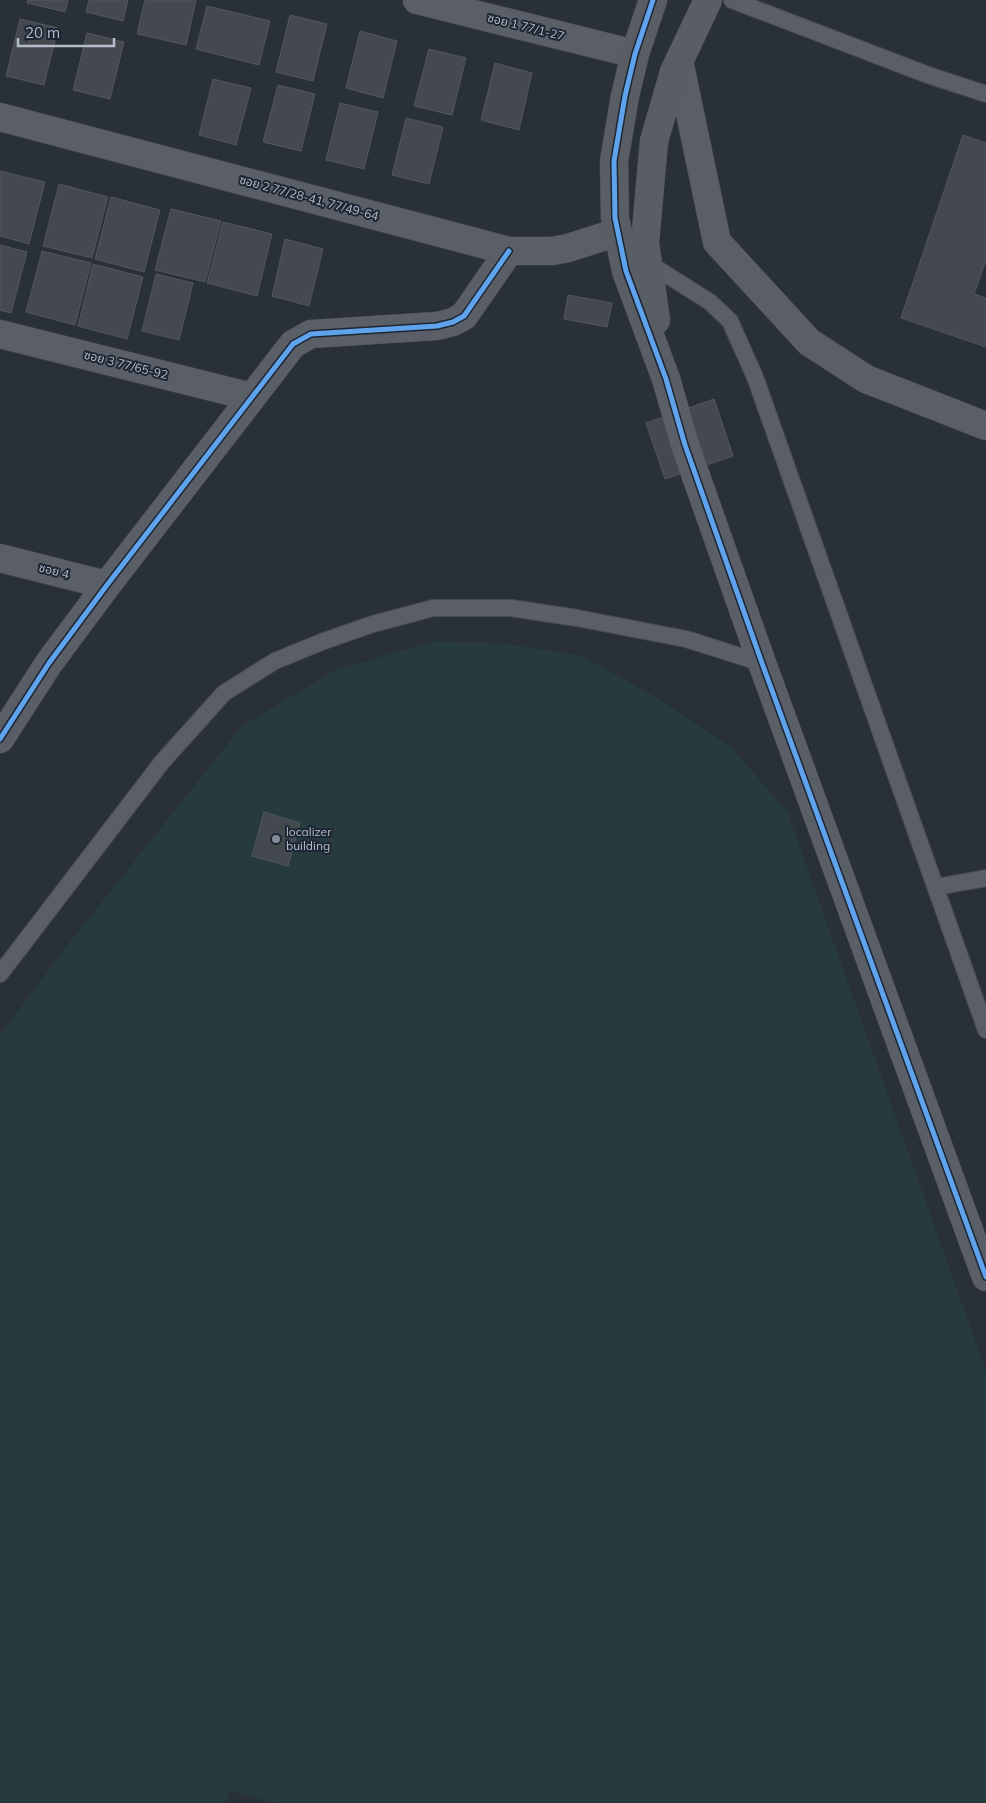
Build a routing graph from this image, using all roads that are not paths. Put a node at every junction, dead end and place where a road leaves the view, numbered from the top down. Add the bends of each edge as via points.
1 (417, 0) edge
2 (653, 0) edge
3 (708, 0) edge
4 (732, 0) edge
5 (635, 54) junction
6 (679, 61) junction
7 (986, 94) edge
8 (0, 117) edge
9 (618, 232) junction
10 (509, 251) junction
11 (648, 263) junction
12 (0, 334) edge
13 (666, 380) junction
14 (252, 397) junction
15 (986, 426) edge
16 (0, 558) edge
17 (107, 585) junction
18 (762, 663) junction
19 (0, 739) edge
20 (986, 878) edge
21 (936, 887) junction
22 (0, 974) edge
23 (986, 1030) edge
24 (983, 1262) edge

1 - 5 street, ซอย 1 77/1-27
2 - 5 street
3 - 6 street
4 - 7 lane
5 - 9 street via 614,160
6 - 11 street via 654,141 645,243
6 - 15 street via 717,242 809,342 866,378
8 - 10 street, ซอย 2 77/28-41, 77/49-64
9 - 10 street, ซอย 2 77/28-41, 77/49-64 via 552,251
9 - 13 street via 626,271
10 - 14 street via 464,316 437,326 311,334 294,344
11 - 13 street
11 - 21 lane via 710,302 730,321 755,377
12 - 14 street, ซอย 3 77/65-92
13 - 18 street via 685,444
14 - 17 street
16 - 17 street, ซอย 4
17 - 19 street via 49,663
18 - 22 lane via 686,639 511,608 433,608 324,641 275,661 224,692 162,762
18 - 24 street
20 - 21 lane
21 - 23 lane

